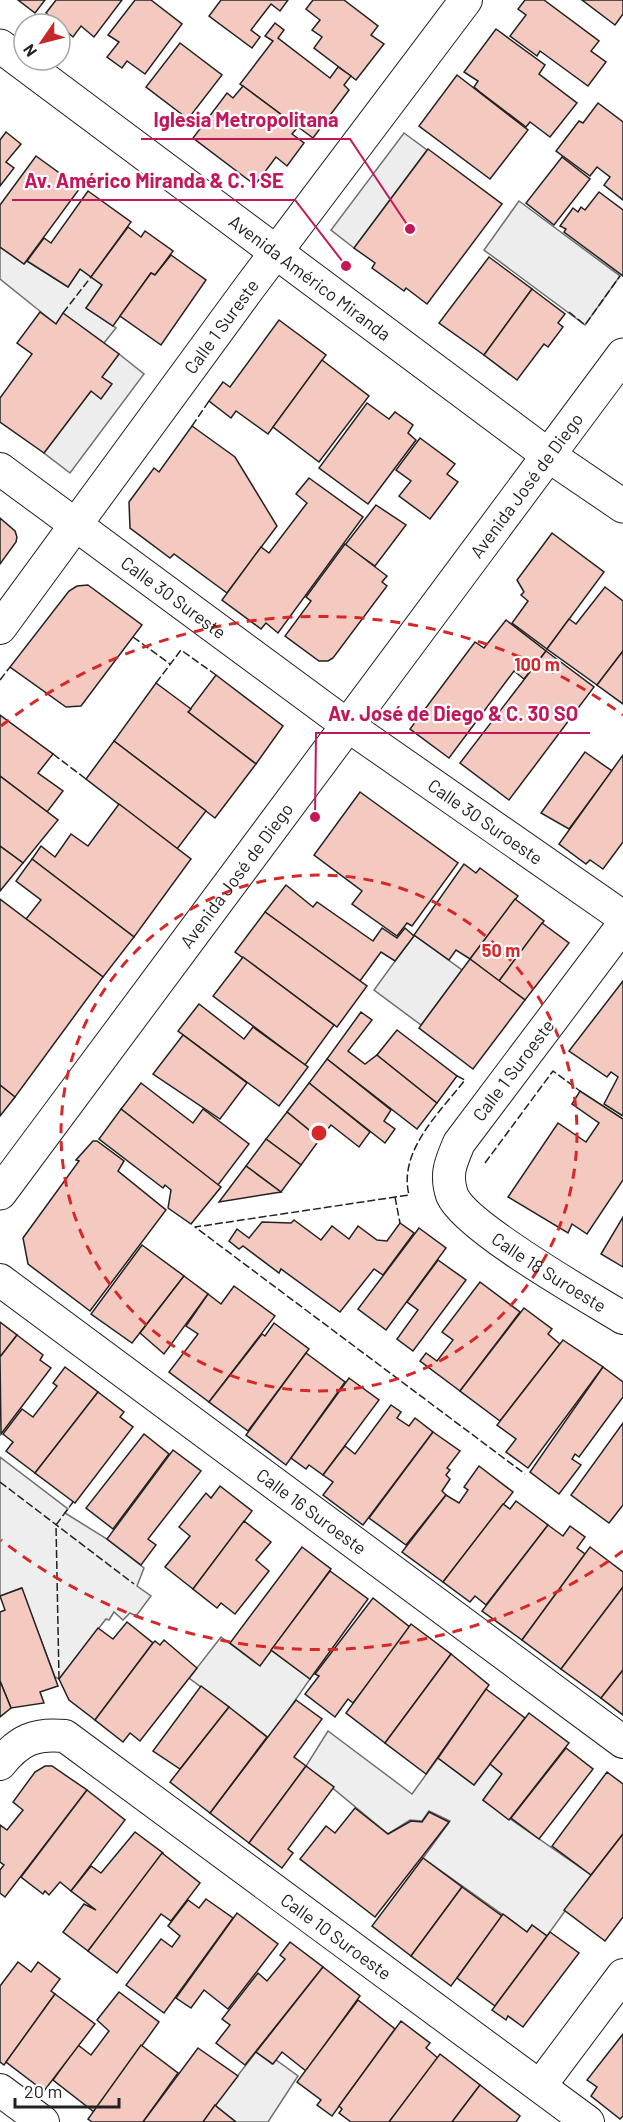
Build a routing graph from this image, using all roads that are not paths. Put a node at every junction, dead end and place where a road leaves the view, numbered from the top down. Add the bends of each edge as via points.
1 (452, 5) edge
2 (0, 46) edge
3 (276, 251) junction
4 (623, 355) edge
5 (548, 455) junction
6 (0, 469) edge
7 (623, 506) edge
8 (75, 525) junction
9 (0, 628) edge
10 (347, 725) junction
11 (623, 917) edge
12 (623, 925) edge
13 (0, 1192) edge
14 (476, 1222) joint
15 (0, 1280) edge
16 (623, 1318) edge
17 (623, 1742) edge
18 (0, 1764) edge
19 (623, 1975) edge
20 (540, 2086) junction
21 (0, 2090) edge
22 (43, 2122) edge
23 (588, 2122) edge

1 - 3 street, Calle 1 Sureste
2 - 3 main road, Avenida Américo Miranda
3 - 5 main road, Avenida Américo Miranda
3 - 8 street, Calle 1 Sureste
4 - 5 main road, Avenida José de Diego
5 - 7 main road, Avenida Américo Miranda
5 - 10 main road, Avenida José de Diego
6 - 8 street, Calle 30 Sureste
8 - 9 street, Calle 1 Sureste
8 - 10 street, Calle 30 Sureste
10 - 11 street, Calle 30 Suroeste
10 - 13 main road, Avenida José de Diego
12 - 14 street, Calle 1 Suroeste via 459,1143 447,1170 453,1197
14 - 16 street, Calle 18 Suroeste
15 - 17 street, Calle 16 Suroeste
18 - 20 street, Calle 10 Suroeste via 18,1744 39,1735 65,1736
19 - 20 street
20 - 23 street, Calle 10 Suroeste
21 - 22 street

